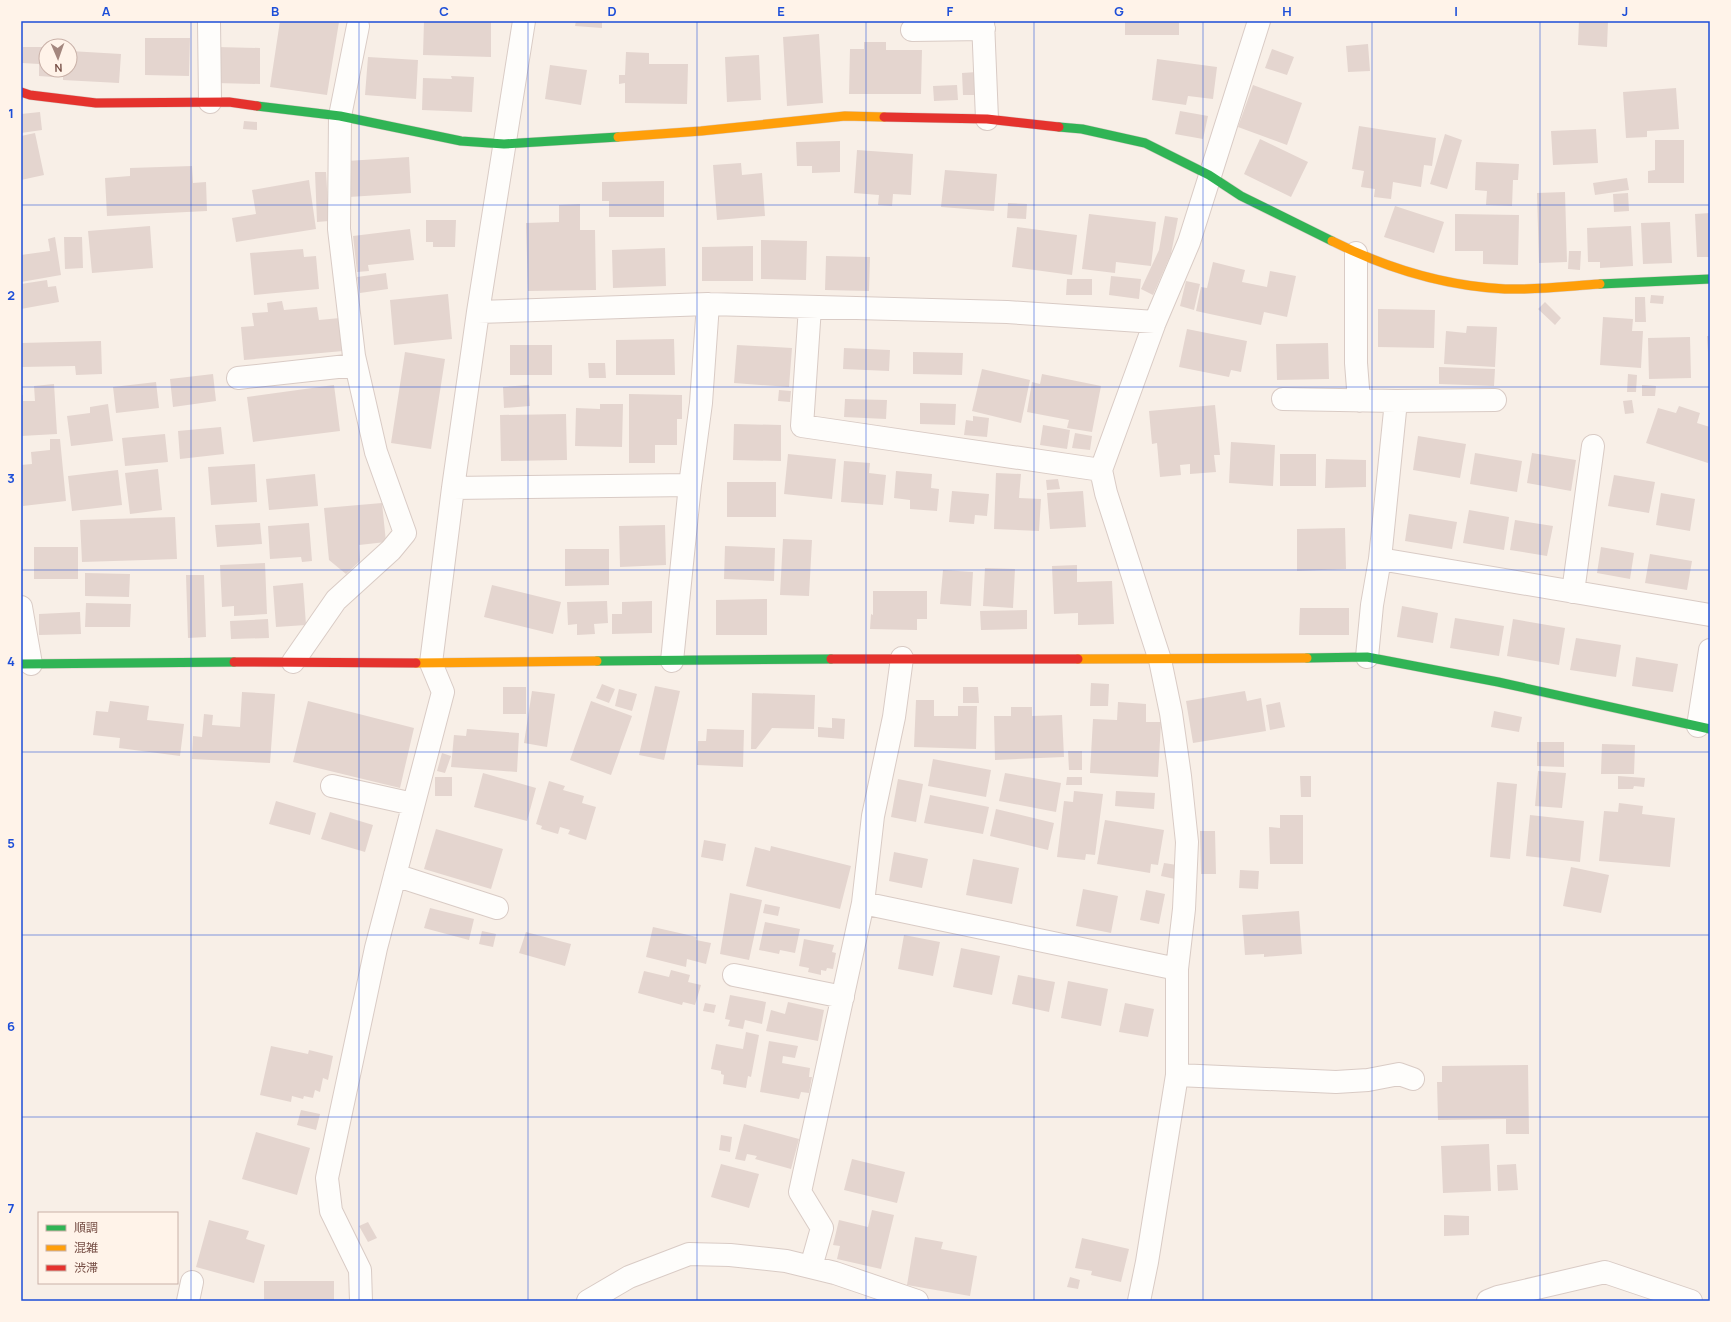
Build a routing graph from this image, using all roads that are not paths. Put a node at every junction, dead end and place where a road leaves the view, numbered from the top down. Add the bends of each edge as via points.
1 (209, 21) edge
2 (524, 21) edge
3 (1259, 21) edge
4 (984, 25) edge
5 (358, 26) dead end
6 (912, 30) dead end
7 (21, 92) edge
8 (210, 102) junction
9 (340, 116) junction
10 (987, 119) junction
11 (504, 144) junction
12 (1209, 175) junction
13 (1356, 253) junction
14 (1710, 279) edge
15 (708, 304) junction
16 (810, 307) junction
17 (478, 312) junction
18 (1155, 322) junction
19 (356, 365) junction
20 (238, 378) dead end
21 (1283, 399) dead end
22 (1359, 400) junction
23 (1495, 400) dead end
24 (1396, 401) junction
25 (1593, 446) dead end
26 (1101, 470) junction
27 (690, 484) junction
28 (453, 488) junction
29 (1380, 558) junction
30 (1572, 592) junction
31 (21, 607) edge
32 (1710, 615) edge
33 (1710, 650) edge
34 (1367, 657) junction
35 (902, 658) junction
36 (1160, 660) junction
37 (672, 661) junction
38 (293, 662) junction
39 (26, 664) edge
40 (432, 664) junction
41 (1704, 727) edge
42 (332, 786) dead end
43 (413, 804) junction
44 (395, 875) junction
45 (863, 903) junction
46 (497, 908) dead end
47 (1177, 970) junction
48 (734, 975) dead end
49 (843, 997) junction
50 (1177, 1075) junction
51 (1413, 1079) dead end
52 (810, 1267) junction
53 (866, 1292) edge
54 (361, 1301) edge
55 (588, 1301) edge
56 (917, 1301) edge
57 (1138, 1301) edge
58 (1488, 1301) edge
59 (1691, 1301) edge

1 - 8 street
2 - 11 street
3 - 12 street
4 - 6 street
4 - 10 street
5 - 9 street
7 - 8 street via 30,96 96,103
8 - 9 street via 229,102
9 - 11 street via 461,141
9 - 19 street via 339,229
10 - 11 street via 845,116 701,131
10 - 12 street via 1082,129 1145,143
11 - 17 street
12 - 13 street via 1241,196
12 - 18 street via 1188,242
13 - 14 street via 1443,282 1506,289
13 - 22 street via 1356,363
15 - 16 street
15 - 17 street
15 - 27 street via 701,403
16 - 18 street via 1007,312
16 - 26 street via 802,426
17 - 28 street
18 - 26 street
19 - 20 street
19 - 38 street via 376,452 405,533 336,600
21 - 22 street
22 - 24 street
23 - 24 street
24 - 29 street
25 - 30 street
26 - 36 street via 1106,493
27 - 28 street
27 - 37 street
28 - 40 street
29 - 30 street
29 - 34 street
30 - 32 street
31 - 39 street
33 - 41 street
34 - 36 street
34 - 41 street via 1498,682
35 - 36 street
35 - 37 street
35 - 45 street via 894,717 873,816
36 - 47 street via 1172,721 1187,842 1184,909
37 - 40 street
38 - 39 street
38 - 40 street
40 - 43 street via 443,692
42 - 43 street
43 - 44 street
44 - 46 street
44 - 54 street via 376,948 327,1178 331,1211 360,1270
45 - 47 street
45 - 49 street
47 - 50 street
48 - 49 street
49 - 52 street via 800,1192 822,1228
50 - 51 street via 1336,1082 1368,1080 1399,1074
50 - 57 street via 1147,1262
52 - 53 street
52 - 55 street via 786,1261 730,1254 689,1254 629,1278
53 - 56 street
58 - 59 street via 1605,1272

